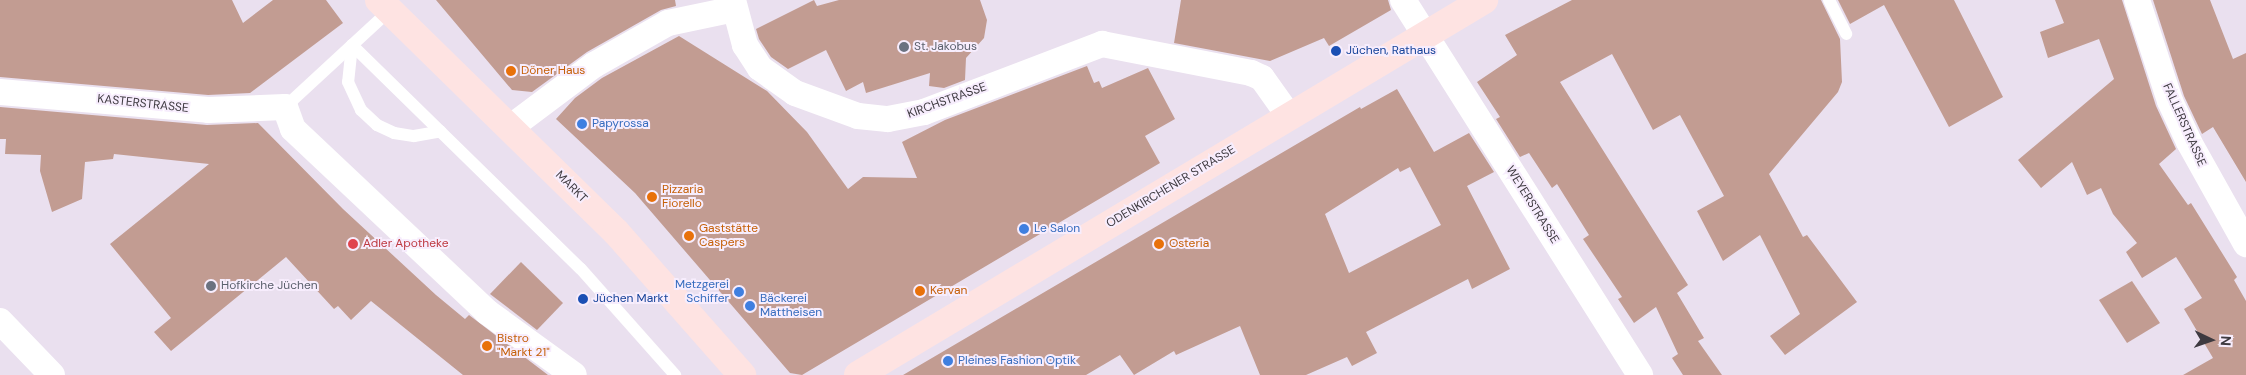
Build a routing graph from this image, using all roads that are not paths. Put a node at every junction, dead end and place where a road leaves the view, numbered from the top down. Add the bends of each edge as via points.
1 (1403, 0) edge
2 (1484, 0) edge
3 (1829, 0) edge
4 (2137, 0) edge
5 (734, 4) edge
6 (384, 5) edge
7 (1846, 34) dead end
8 (1425, 36) junction
9 (352, 45) junction
10 (0, 92) edge
11 (285, 107) junction
12 (1289, 116) junction
13 (510, 127) junction
14 (441, 131) junction
15 (2246, 244) edge
16 (0, 321) edge
17 (52, 375) edge
18 (574, 375) edge
19 (675, 375) edge
20 (742, 375) edge
21 (858, 375) edge
22 (1640, 375) edge

1 - 8 street, WEYERSTRASSE
2 - 8 main road, ODENKIRCHENER STRASSE
3 - 7 lane
4 - 15 street, FALLERSTRASSE via 2170,101
5 - 12 street, KIRCHSTRASSE via 745,45 754,62 765,73 815,102 868,118 896,118 924,112 1093,46 1128,47 1251,73 1262,78
5 - 13 street, KIRCHSTRASSE via 668,23 594,65
6 - 9 lane
6 - 13 main road, MARKT
8 - 12 main road, ODENKIRCHENER STRASSE
8 - 22 street, WEYERSTRASSE
9 - 11 lane
9 - 14 lane
9 - 14 lane via 348,75 350,91 369,118 386,130 404,135
10 - 11 street, KASTERSTRASSE via 208,110
11 - 18 street via 293,129 487,312
12 - 21 main road, ODENKIRCHENER STRASSE
13 - 20 main road, MARKT via 616,232
14 - 19 lane via 581,268
16 - 17 street

